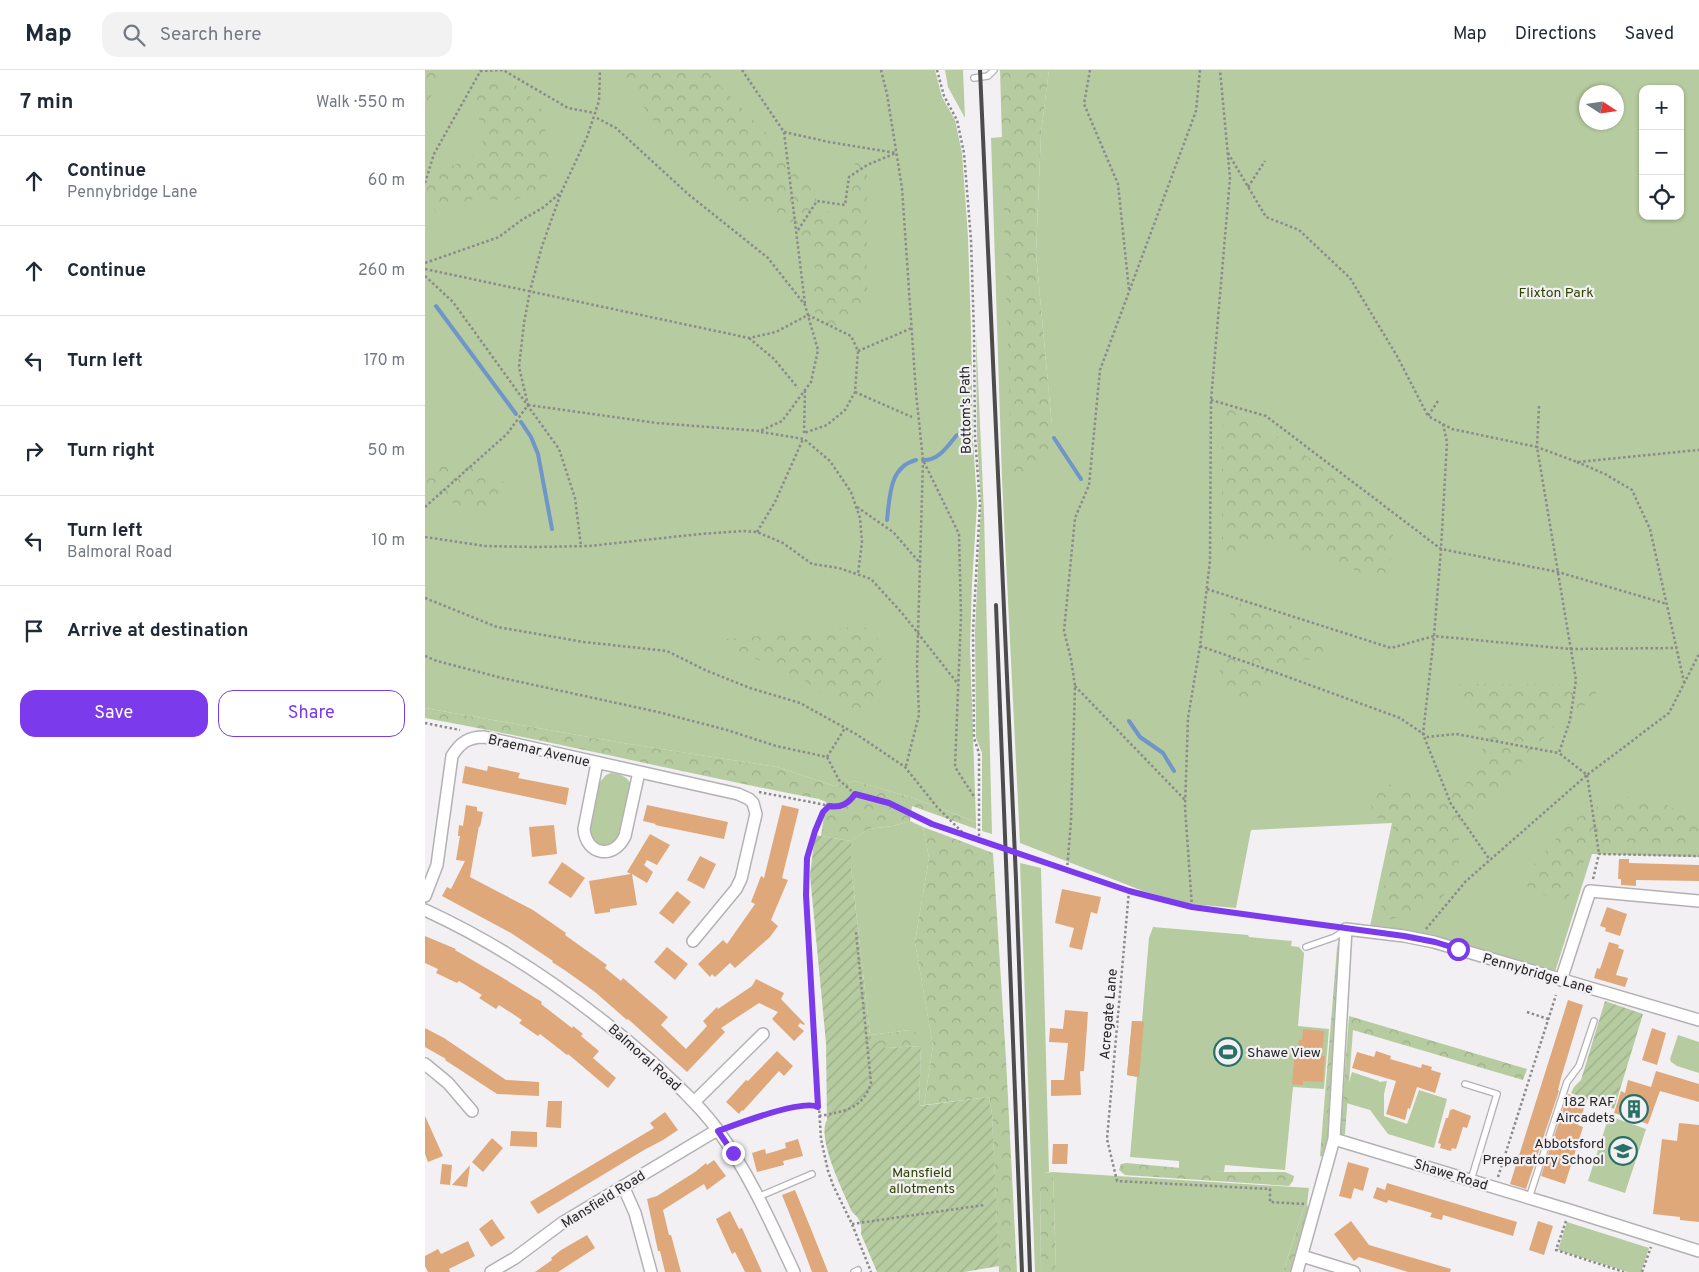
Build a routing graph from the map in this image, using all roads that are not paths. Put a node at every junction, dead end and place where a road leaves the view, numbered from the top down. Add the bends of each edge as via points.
1 (994, 70) edge
2 (974, 78) dead end
3 (597, 763) junction
4 (639, 772) junction
5 (425, 896) edge
6 (1699, 901) edge
7 (425, 910) edge
8 (1346, 929) junction
9 (693, 941) dead end
10 (1306, 947) dead end
11 (1561, 980) junction
12 (1699, 1020) edge
13 (1595, 1021) dead end
14 (763, 1034) dead end
15 (425, 1064) edge
16 (1465, 1084) dead end
17 (695, 1102) junction
18 (472, 1111) dead end
19 (718, 1131) junction
20 (1334, 1139) junction
21 (812, 1174) dead end
22 (1471, 1180) junction
23 (623, 1186) junction
24 (758, 1197) junction
25 (1529, 1198) junction
26 (1699, 1251) edge
27 (1302, 1256) junction
28 (491, 1272) edge
29 (651, 1272) edge
30 (794, 1272) edge
31 (1297, 1272) edge
32 (1354, 1272) edge

1 - 2 lane via 988,76
3 - 4 street, Braemar Avenue
3 - 4 street, Braemar Avenue via 584,836 593,848 602,852 616,848 625,836
3 - 5 street, Braemar Avenue via 484,737 467,739 452,756 437,865
4 - 9 street, Braemar Avenue via 738,794 753,803 756,814 741,879
6 - 11 street via 1590,891
7 - 17 street, Balmoral Road via 498,948 563,991 602,1019
8 - 10 lane via 1335,937
8 - 11 street, Pennybridge Lane via 1419,938
8 - 20 street
11 - 12 street, Pennybridge Lane
13 - 25 lane via 1579,1066 1567,1082
14 - 17 street
15 - 18 street via 448,1083
16 - 22 lane via 1497,1094
17 - 19 street, Balmoral Road
19 - 23 street, Mansfield Road
19 - 24 street, Balmoral Road
20 - 22 street, Shawe Road
20 - 27 street
21 - 24 lane
22 - 25 street, Shawe Road
23 - 28 street, Mansfield Road
23 - 29 street via 635,1213
24 - 30 street, Balmoral Road
25 - 26 street, Shawe Road
27 - 31 street
27 - 32 street

